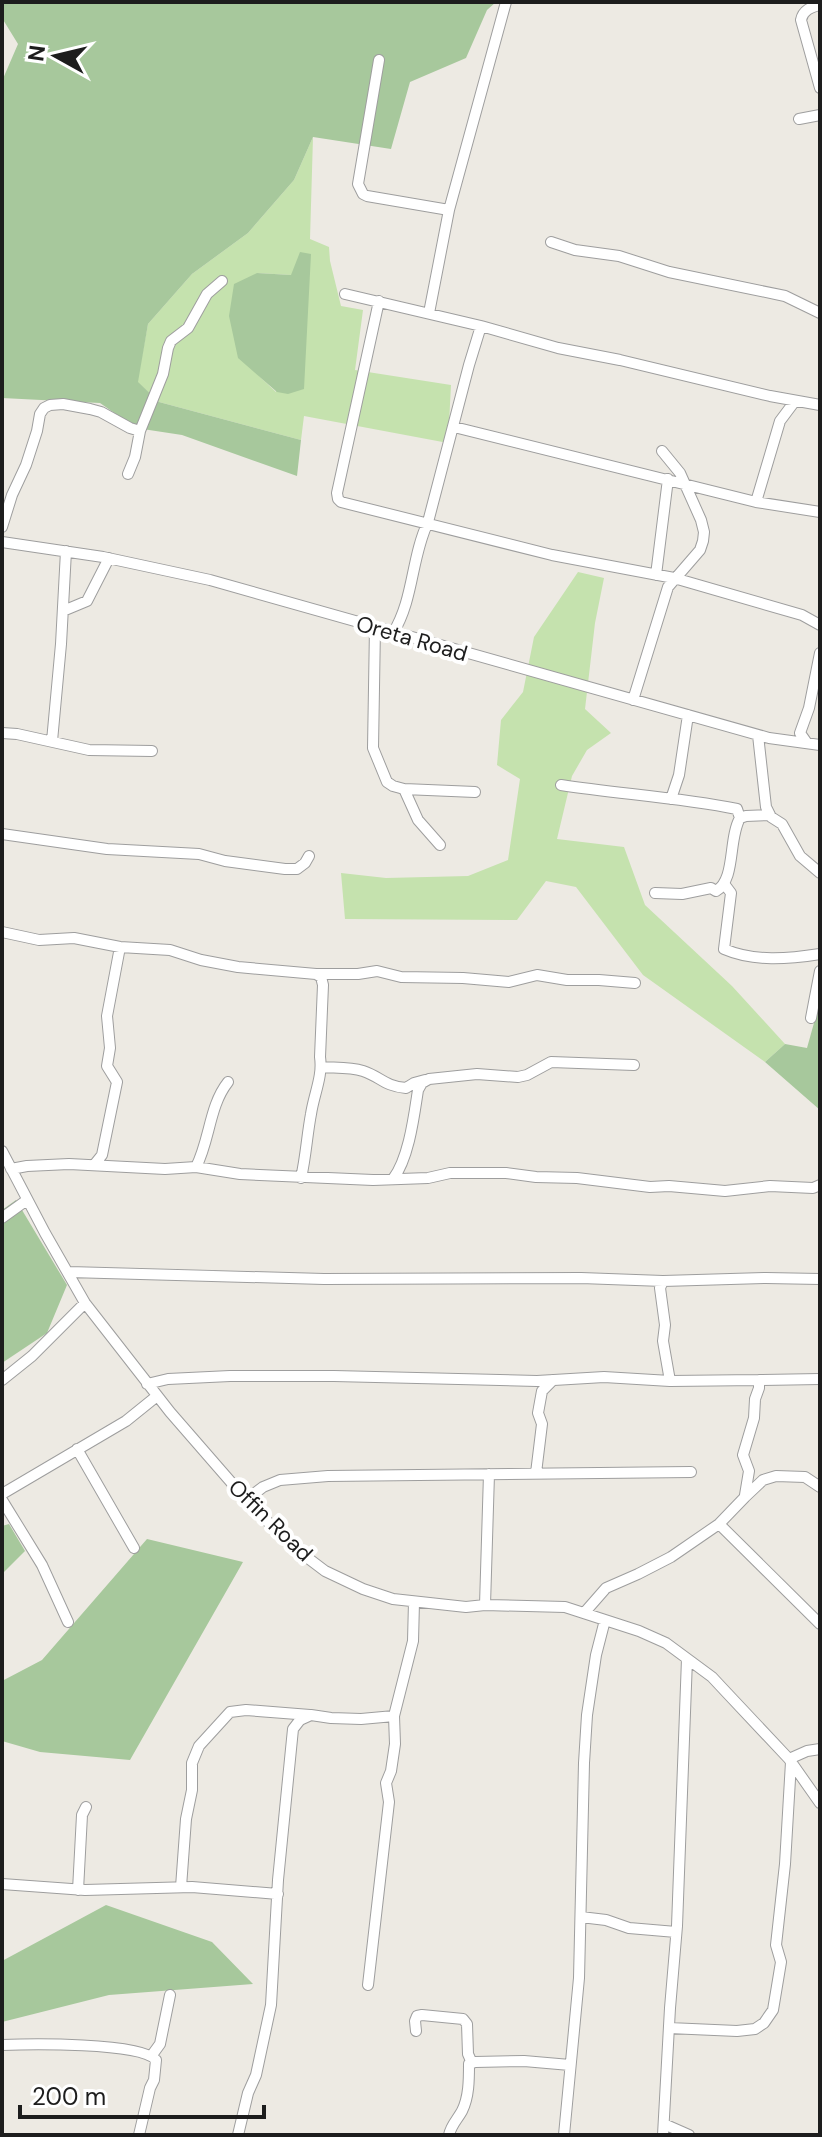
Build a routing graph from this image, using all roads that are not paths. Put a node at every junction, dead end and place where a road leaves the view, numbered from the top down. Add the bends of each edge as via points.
1 (506, 2) edge
2 (820, 5) edge
3 (379, 60) dead end
4 (820, 88) edge
5 (820, 115) edge
6 (799, 119) dead end
7 (449, 210) junction
8 (551, 242) dead end
9 (222, 281) dead end
10 (345, 294) dead end
11 (379, 301) junction
12 (429, 313) junction
13 (820, 313) edge
14 (481, 326) junction
15 (795, 401) junction
16 (820, 405) edge
17 (454, 427) junction
18 (140, 431) junction
19 (662, 451) dead end
20 (128, 474) dead end
21 (668, 479) junction
22 (684, 483) junction
23 (756, 502) junction
24 (820, 512) edge
25 (428, 522) junction
26 (2, 527) edge
27 (2, 542) edge
28 (66, 551) junction
29 (109, 558) junction
30 (656, 575) junction
31 (674, 578) junction
32 (63, 611) junction
33 (820, 625) edge
34 (375, 627) junction
35 (393, 633) junction
36 (820, 653) edge
37 (633, 700) junction
38 (688, 715) junction
39 (2, 733) edge
40 (758, 735) junction
41 (52, 741) junction
42 (807, 743) junction
43 (820, 745) edge
44 (152, 751) dead end
45 (561, 785) dead end
46 (404, 789) junction
47 (475, 792) dead end
48 (671, 799) junction
49 (770, 815) junction
50 (740, 818) junction
51 (2, 834) edge
52 (440, 845) dead end
53 (309, 856) dead end
54 (820, 873) edge
55 (725, 885) junction
56 (655, 893) dead end
57 (2, 932) edge
58 (120, 947) junction
59 (820, 954) edge
60 (820, 971) edge
61 (316, 974) junction
62 (635, 983) dead end
63 (811, 1018) dead end
64 (634, 1065) dead end
65 (322, 1067) junction
66 (428, 1080) junction
67 (228, 1082) dead end
68 (2, 1151) edge
69 (94, 1165) junction
70 (196, 1167) junction
71 (11, 1169) junction
72 (301, 1178) junction
73 (393, 1179) junction
74 (820, 1185) edge
75 (27, 1200) junction
76 (2, 1218) edge
77 (69, 1272) junction
78 (820, 1279) edge
79 (663, 1281) junction
80 (85, 1303) junction
81 (820, 1379) edge
82 (2, 1380) edge
83 (553, 1380) junction
84 (759, 1380) junction
85 (670, 1381) junction
86 (147, 1384) junction
87 (157, 1396) junction
88 (77, 1449) junction
89 (691, 1472) dead end
90 (536, 1473) junction
91 (820, 1473) edge
92 (489, 1474) junction
93 (805, 1477) junction
94 (820, 1487) edge
95 (2, 1497) edge
96 (745, 1497) junction
97 (246, 1500) junction
98 (719, 1524) junction
99 (134, 1548) dead end
100 (414, 1602) junction
101 (485, 1605) junction
102 (585, 1612) junction
103 (605, 1620) junction
104 (68, 1622) dead end
105 (820, 1624) edge
106 (687, 1659) junction
107 (311, 1715) junction
108 (394, 1716) junction
109 (820, 1749) edge
110 (790, 1761) junction
111 (820, 1803) edge
112 (86, 1807) dead end
113 (2, 1884) edge
114 (181, 1887) junction
115 (78, 1890) junction
116 (278, 1894) junction
117 (581, 1917) junction
118 (676, 1932) junction
119 (368, 1985) dead end
120 (170, 1995) dead end
121 (669, 2028) junction
122 (416, 2031) dead end
123 (2, 2045) edge
124 (152, 2055) junction
125 (472, 2063) junction
126 (570, 2065) junction
127 (664, 2130) edge
128 (139, 2135) edge
129 (238, 2135) edge
130 (449, 2135) edge
131 (564, 2135) edge
132 (689, 2135) edge

1 - 7 street
2 - 4 street via 804,12 801,20
3 - 7 street via 359,190 367,196
5 - 6 street
7 - 12 street
8 - 13 street via 785,296
9 - 18 street via 207,294 188,328 171,341
10 - 11 street
11 - 12 street
11 - 25 street via 338,499
12 - 14 street
14 - 15 street
14 - 17 street
15 - 16 street
15 - 23 street via 780,421
17 - 21 street
17 - 25 street
18 - 20 street
18 - 26 street via 90,409 45,407
19 - 22 street
21 - 22 street
21 - 30 street
22 - 23 street
22 - 31 street via 704,532 700,550
23 - 24 street
25 - 30 street via 552,555
25 - 35 street via 405,609
27 - 28 street, Oreta Road
28 - 29 street, Oreta Road
28 - 32 street
29 - 32 street via 87,601
29 - 34 street, Oreta Road via 210,580
30 - 31 street
31 - 33 street via 802,615
31 - 37 street
32 - 41 street
34 - 35 street, Oreta Road
34 - 46 street via 373,748 387,782
35 - 37 street, Oreta Road
36 - 42 street via 800,733
37 - 38 street, Oreta Road
38 - 40 street, Oreta Road
38 - 48 street
39 - 41 street
40 - 42 street, Oreta Road
40 - 49 street
41 - 44 street via 89,750
42 - 43 street, Oreta Road
45 - 48 street
46 - 47 street
46 - 52 street via 418,820
48 - 50 street via 737,809
49 - 50 street
49 - 54 street via 782,824 800,856
50 - 55 street
51 - 53 street via 107,849 199,854 285,869 297,869
55 - 56 street via 716,891
55 - 59 street via 731,893 724,949 767,959
57 - 58 street
58 - 61 street
58 - 69 street via 106,1024 107,1066 117,1082 102,1155
60 - 63 street
61 - 62 street via 377,971 509,982 537,975
61 - 65 street via 323,985
64 - 66 street via 551,1062 518,1077 477,1074
65 - 66 street via 363,1071 389,1086 406,1088
65 - 72 street
66 - 73 street via 418,1090 404,1157
67 - 70 street
68 - 71 street, Offin Road
69 - 70 street
69 - 71 street
70 - 72 street
71 - 75 street, Offin Road
72 - 73 street
73 - 74 street via 506,1173 725,1191
75 - 76 street
75 - 77 street, Offin Road
77 - 79 street
77 - 80 street, Offin Road
78 - 79 street
79 - 85 street via 663,1341
80 - 82 street
80 - 86 street, Offin Road
81 - 84 street
83 - 85 street
83 - 86 street via 230,1376
83 - 90 street via 542,1391
84 - 85 street
84 - 96 street via 743,1455 749,1471
86 - 87 street, Offin Road
87 - 88 street
87 - 97 street, Offin Road
88 - 95 street
88 - 99 street
89 - 90 street
90 - 92 street
91 - 93 street
92 - 97 street via 280,1480
92 - 101 street
93 - 94 street
93 - 96 street via 763,1480
95 - 104 street
96 - 98 street
97 - 100 street, Offin Road via 325,1571 363,1589
98 - 102 street via 671,1557 606,1588
98 - 105 street
100 - 101 street, Offin Road
100 - 108 street via 413,1641
101 - 102 street, Offin Road
102 - 103 street, Offin Road
103 - 106 street, Offin Road via 666,1643
103 - 117 street via 587,1715
106 - 110 street, Offin Road
106 - 118 street
107 - 108 street
107 - 114 street via 230,1712 199,1746 192,1763
107 - 116 street via 293,1729
108 - 119 street
109 - 110 street
110 - 111 street, Offin Road
110 - 121 street via 776,1945 781,1962 773,2010 755,2029
112 - 115 street
113 - 115 street
114 - 115 street
114 - 116 street
116 - 129 street via 271,2005
117 - 118 street
117 - 126 street
118 - 121 street
120 - 124 street via 160,2044
121 - 127 street
122 - 125 street via 417,2016 463,2019
123 - 124 street via 119,2048
124 - 128 street via 154,2080
125 - 126 street
125 - 130 street via 466,2100
126 - 131 street
127 - 132 street

